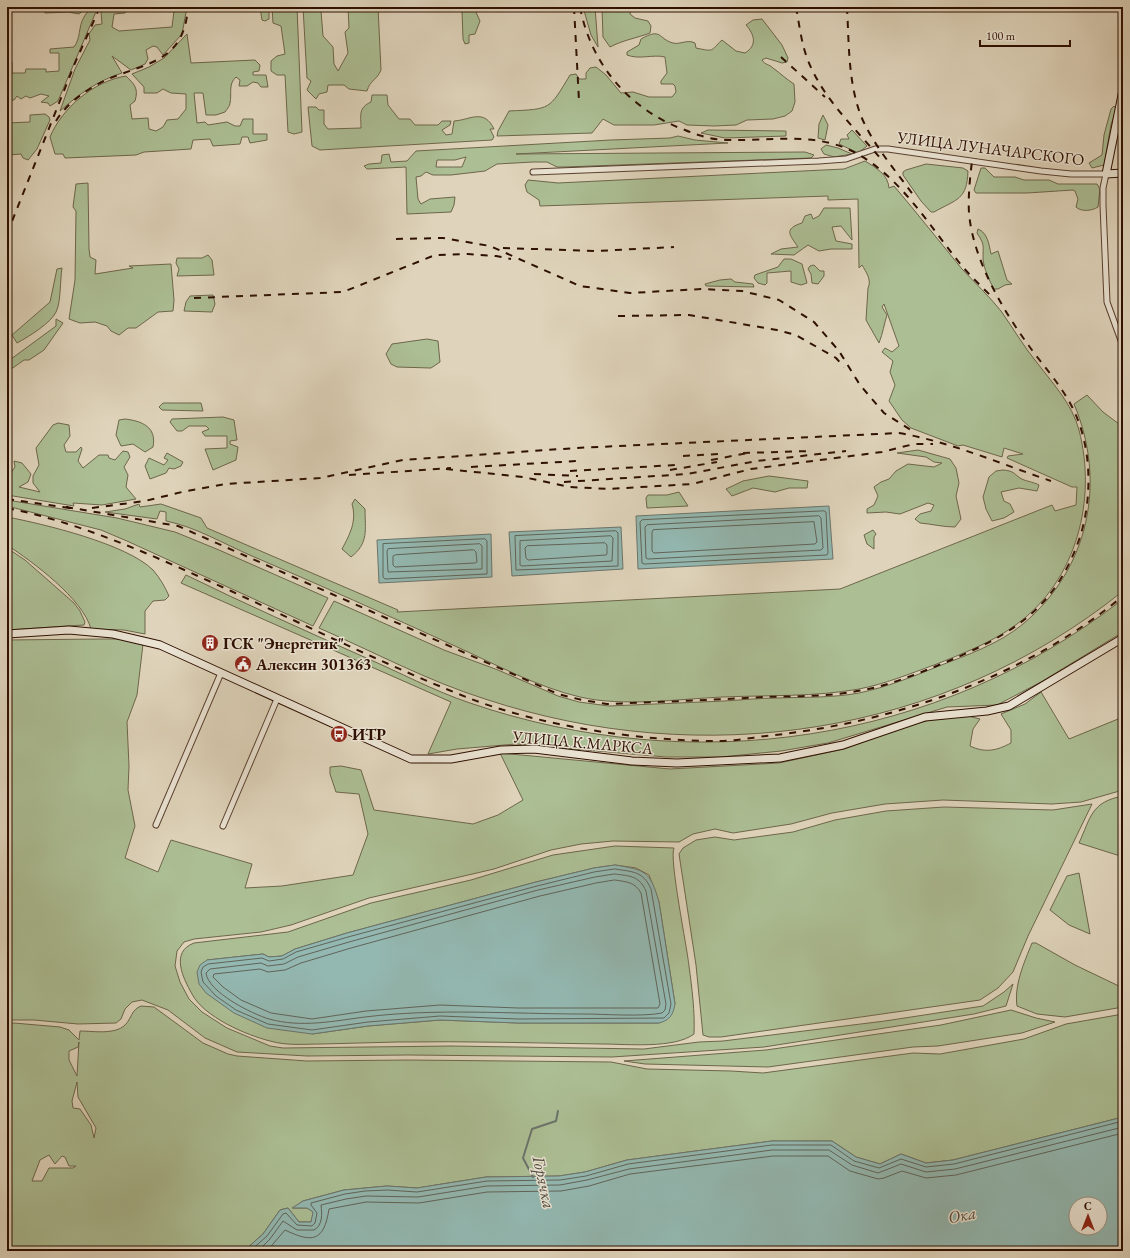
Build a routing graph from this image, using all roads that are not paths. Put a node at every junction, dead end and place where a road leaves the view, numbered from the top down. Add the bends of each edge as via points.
1 (1123, 90) edge
2 (532, 172) dead end
3 (1123, 173) edge
4 (1106, 174) junction
5 (1123, 346) edge
6 (7, 634) edge
7 (1123, 638) edge
8 (221, 673) junction
9 (277, 699) junction
10 (156, 825) dead end
11 (223, 826) dead end

1 - 4 main road
2 - 4 street, УЛИЦА ЛУНАЧАРСКОГО via 826,161 846,159 880,148 1040,171
3 - 4 main road, УЛИЦА ЛУНАЧАРСКОГО
4 - 5 street via 1103,205 1107,302
6 - 8 main road, УЛИЦА К.МАРКСА via 68,630 113,634 160,644
7 - 9 main road, УЛИЦА К.МАРКСА via 1009,706 987,711 925,717 843,746 780,758 677,764 534,749 501,750 451,759 411,760
8 - 9 main road, УЛИЦА К.МАРКСА
8 - 10 street
9 - 11 street

